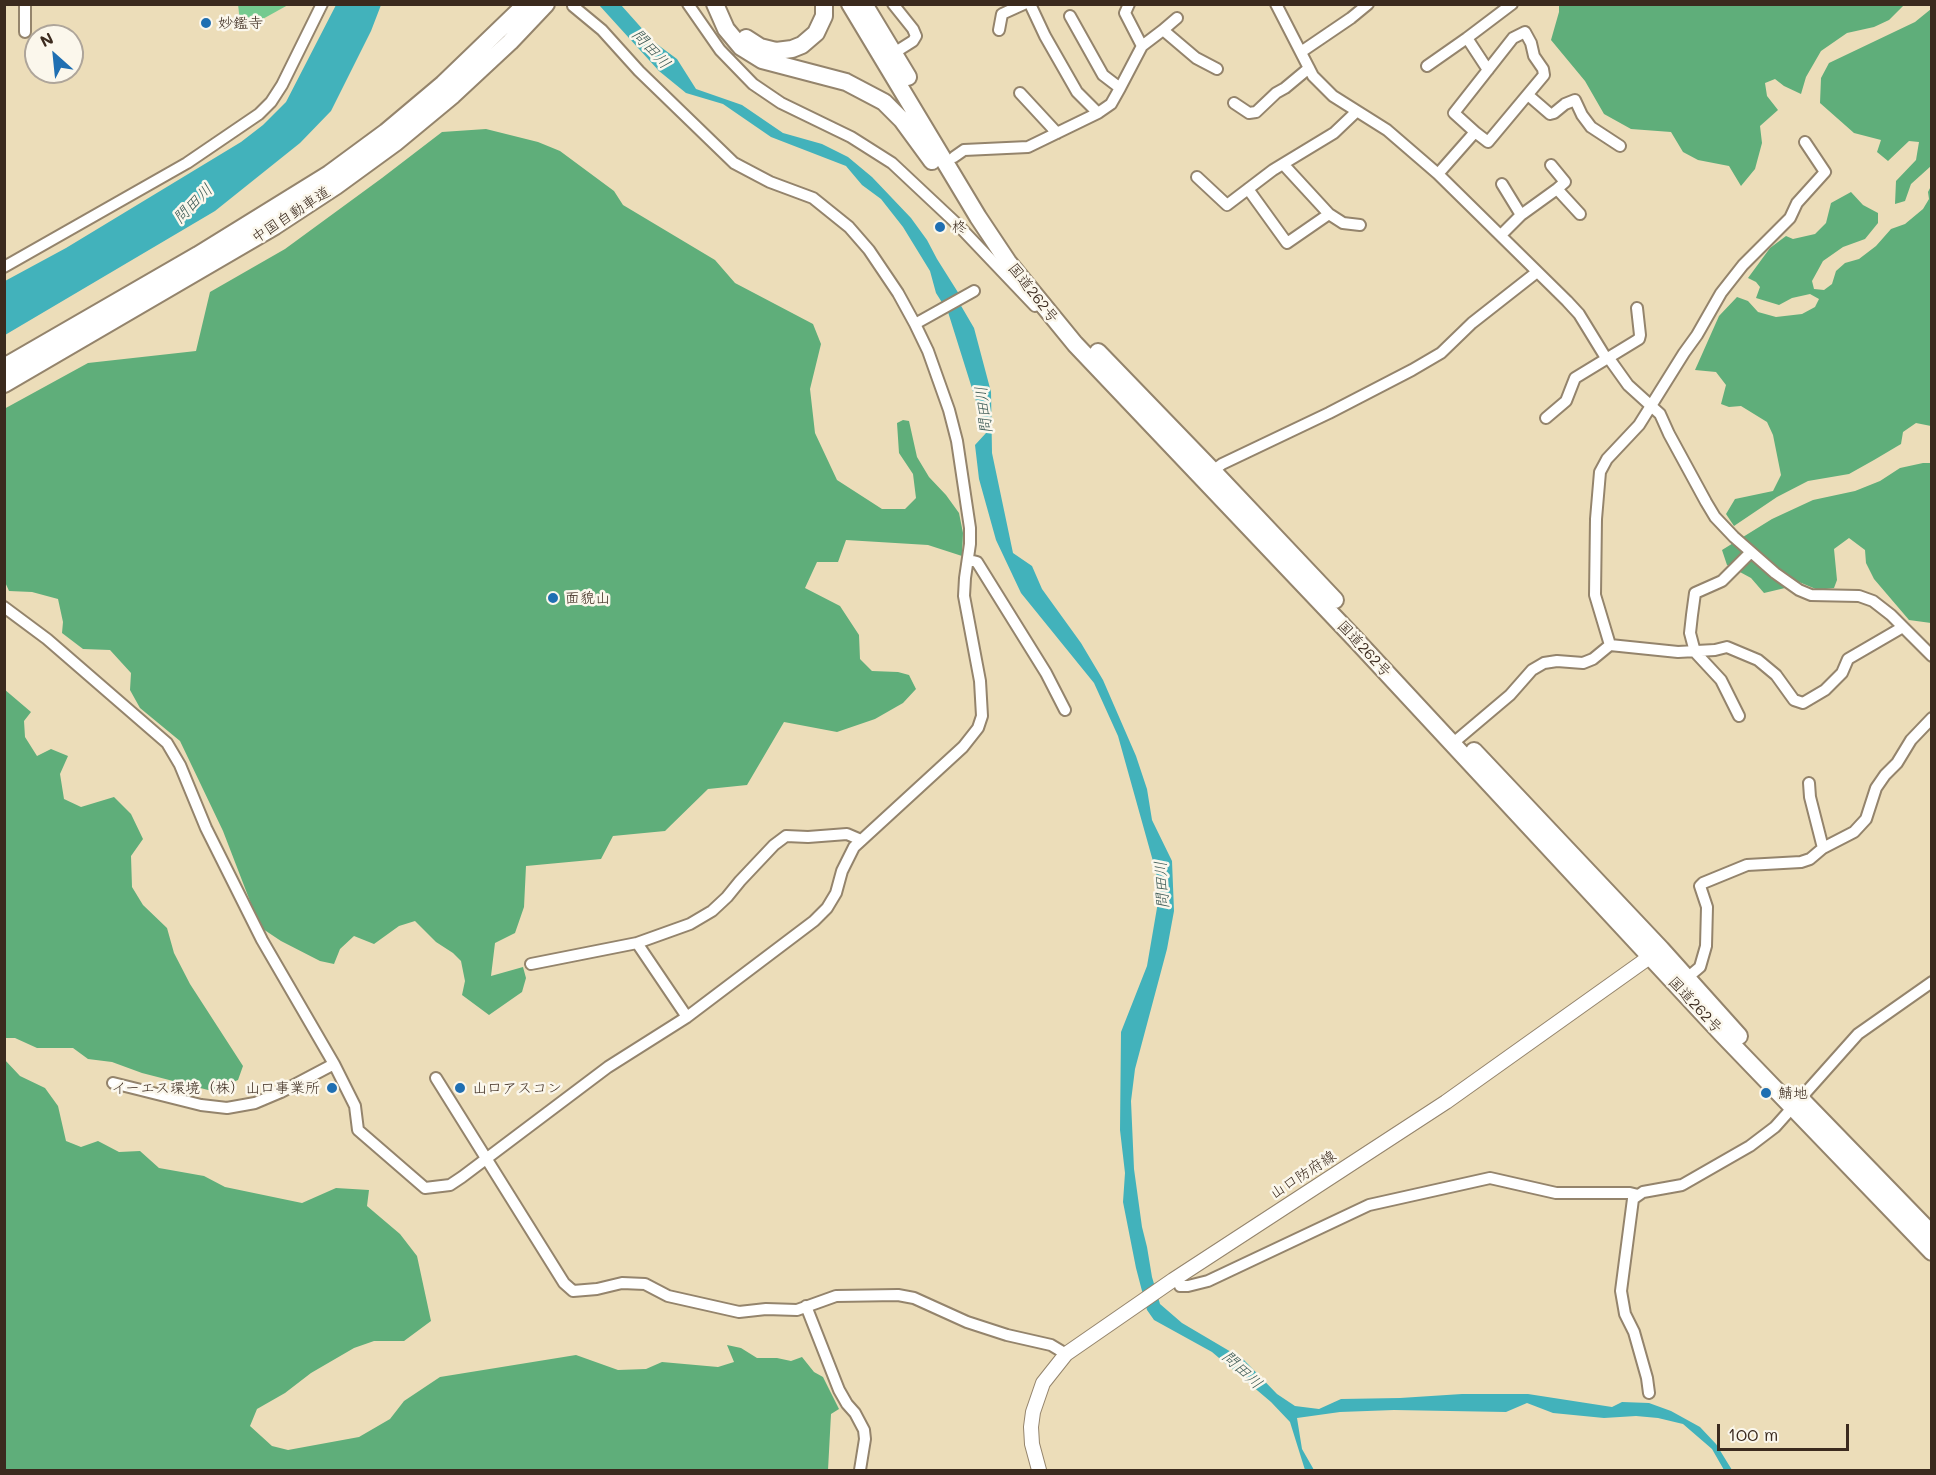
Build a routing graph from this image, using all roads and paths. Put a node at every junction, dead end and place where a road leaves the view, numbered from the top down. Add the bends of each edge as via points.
1 (25, 4) edge
2 (322, 4) edge
3 (526, 4) edge
4 (546, 4) edge
5 (688, 4) edge
6 (715, 4) edge
7 (725, 4) edge
8 (824, 4) edge
9 (850, 4) edge
10 (864, 4) edge
11 (876, 4) edge
12 (892, 4) edge
13 (1024, 4) edge
14 (1030, 4) edge
15 (1129, 4) edge
16 (1276, 4) edge
17 (1368, 4) edge
18 (1512, 4) edge
19 (573, 5) edge
20 (1070, 16) dead end
21 (1177, 18) dead end
22 (25, 24) edge
23 (999, 30) dead end
24 (1163, 30) junction
25 (1467, 38) junction
26 (1142, 46) junction
27 (898, 51) junction
28 (1301, 52) junction
29 (1427, 66) dead end
30 (1309, 68) junction
31 (1217, 69) dead end
32 (1488, 70) junction
33 (1119, 88) junction
34 (1020, 93) dead end
35 (1528, 95) junction
36 (1234, 103) dead end
37 (1356, 112) junction
38 (1098, 113) junction
39 (1475, 132) junction
40 (1057, 133) junction
41 (1805, 142) dead end
42 (1620, 146) dead end
43 (954, 157) junction
44 (1283, 165) junction
45 (1551, 165) dead end
46 (1438, 174) junction
47 (1197, 177) dead end
48 (1502, 184) dead end
49 (1248, 189) junction
50 (1557, 189) junction
51 (1329, 214) junction
52 (1580, 214) dead end
53 (1521, 215) junction
54 (1360, 225) dead end
55 (1501, 235) junction
56 (1002, 252) junction
57 (4, 267) edge
58 (1537, 273) junction
59 (972, 292) dead end
60 (1637, 308) dead end
61 (917, 323) junction
62 (1607, 357) junction
63 (4, 367) edge
64 (4, 384) edge
65 (1116, 388) junction
66 (1651, 406) junction
67 (1546, 418) dead end
68 (1208, 475) junction
69 (1751, 552) junction
70 (969, 560) junction
71 (4, 607) edge
72 (1902, 627) junction
73 (1610, 645) junction
74 (1695, 652) junction
75 (1932, 656) edge
76 (1065, 710) dead end
77 (1738, 716) dead end
78 (1932, 718) edge
79 (1456, 740) junction
80 (1809, 783) dead end
81 (861, 840) junction
82 (1824, 848) junction
83 (637, 943) junction
84 (1656, 953) junction
85 (531, 964) dead end
86 (1687, 978) junction
87 (1932, 982) edge
88 (687, 1017) junction
89 (334, 1065) junction
90 (436, 1078) dead end
91 (113, 1083) dead end
92 (1797, 1103) junction
93 (487, 1157) junction
94 (1638, 1194) junction
95 (1932, 1234) edge
96 (1932, 1252) edge
97 (1175, 1279) junction
98 (807, 1306) junction
99 (1066, 1354) junction
100 (1649, 1393) dead end
101 (860, 1470) edge
102 (1039, 1470) edge

1 - 22 street
2 - 57 street via 282,85 259,114 177,168
3 - 63 highway, 中国自動車道 via 443,84 328,174 208,249
4 - 64 highway, 中国自動車道 via 453,95 336,186 275,226
5 - 65 street via 720,50 753,84 781,103 868,147 905,174
6 - 56 highway via 726,29 741,46 762,60 846,82 884,102 902,120
7 - 8 highway via 743,36 776,51 802,45 816,33 824,16
9 - 56 highway, 国道262号
10 - 27 highway
11 - 27 highway
12 - 27 street via 916,36
13 - 23 street via 1002,14
14 - 38 street via 1077,92
15 - 26 street via 1125,13
16 - 28 street
17 - 28 street
18 - 25 street
19 - 61 street via 734,163 770,182 799,191 829,209 861,240
20 - 33 street via 1103,75
21 - 24 street
24 - 26 street
24 - 31 street
25 - 29 street
25 - 32 street
26 - 33 street
27 - 43 highway, 国道262号 via 907,75
28 - 30 street
30 - 36 street via 1256,112
30 - 37 street via 1333,96
32 - 35 street via 1513,38 1525,32 1544,75
32 - 39 street via 1454,113
33 - 38 street via 1111,104
34 - 40 street
35 - 39 street via 1488,141
35 - 42 street via 1550,114 1575,100 1591,127
37 - 44 street via 1334,133
37 - 46 street via 1387,130
38 - 40 street
39 - 46 street
40 - 43 street via 1028,147 964,150
41 - 66 street via 1825,172 1797,203 1790,218 1743,264 1721,293
43 - 68 highway, 国道262号 via 1009,243 1057,306
44 - 49 street
44 - 51 street
45 - 50 street via 1565,182
46 - 55 street
47 - 49 street via 1227,205
48 - 53 street
49 - 51 street via 1287,243
50 - 52 street
50 - 53 street
51 - 54 street via 1343,223
53 - 55 street
55 - 58 street
56 - 65 highway, 国道262号 via 1058,324
58 - 62 street via 1579,314
58 - 68 street via 1472,323 1441,353 1222,464
59 - 61 street
60 - 62 street via 1639,339
61 - 70 street via 957,441 970,528
62 - 66 street via 1628,385
62 - 67 street via 1575,378 1566,401
65 - 68 highway, 国道262号
66 - 69 street via 1660,414 1715,517
66 - 73 street via 1600,472 1595,595
68 - 79 highway, 国道262号
69 - 72 street via 1798,590 1811,595 1859,596 1873,601
69 - 74 street via 1722,581 1695,593 1690,633
70 - 76 street via 977,562
70 - 81 street via 964,596 982,699 978,728 963,747
71 - 89 street via 167,743 261,940
72 - 74 street via 1848,659 1842,673 1825,690 1803,703 1794,700 1776,675 1758,660 1727,647
72 - 75 street
73 - 74 street
73 - 79 street via 1583,663 1557,661 1532,670 1510,695
74 - 77 street via 1721,680
78 - 82 street via 1884,775 1866,819 1854,832
79 - 84 highway, 国道262号
80 - 82 street
81 - 83 street via 847,834 786,836 712,911 690,924
81 - 88 street via 848,856 827,908
82 - 86 street via 1801,862 1747,865 1703,883 1700,886 1707,907 1706,946 1700,967
83 - 85 street
83 - 88 street
84 - 86 highway, 国道262号
84 - 92 highway, 国道262号
84 - 97 main road, 山口防府線 via 1446,1102
86 - 92 highway, 国道262号
87 - 92 street via 1858,1034
88 - 93 street via 608,1067
89 - 91 street via 255,1103 227,1108
89 - 93 street via 355,1106 358,1130 425,1188 450,1185
90 - 93 street
92 - 94 street via 1750,1146 1703,1174 1682,1185
92 - 95 highway, 国道262号
92 - 96 highway, 国道262号
93 - 98 street via 564,1283 573,1291 622,1283 645,1284 668,1296 739,1312 788,1311
94 - 97 street via 1556,1193 1490,1178 1369,1205 1208,1281 1188,1287 1180,1286
94 - 100 street via 1632,1203 1621,1291
97 - 99 main road, 山口防府線
98 - 99 street via 836,1296 898,1295 914,1298 967,1322 1050,1345
98 - 101 street via 838,1390 864,1430
99 - 102 main road, 山口防府線 via 1043,1383 1033,1412 1032,1444

